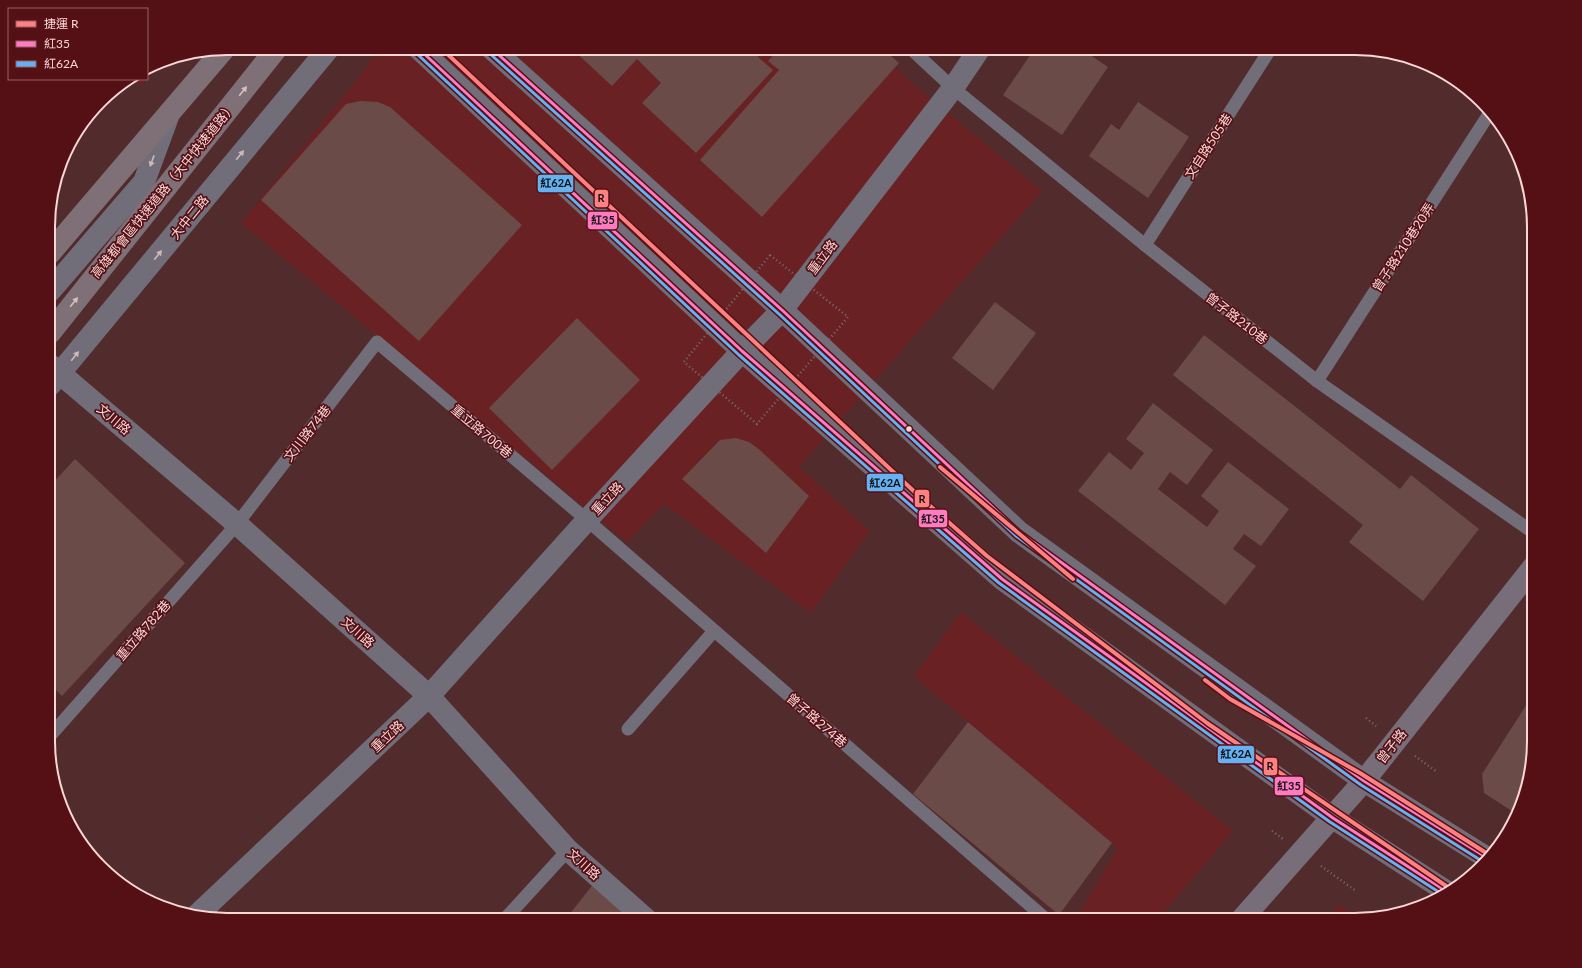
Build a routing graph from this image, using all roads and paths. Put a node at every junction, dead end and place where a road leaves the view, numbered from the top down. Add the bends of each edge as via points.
1 (214, 55) edge
2 (218, 55) edge
3 (271, 55) edge
4 (323, 55) edge
5 (425, 55) edge
6 (499, 55) edge
7 (918, 55) edge
8 (975, 55) edge
9 (1267, 55) edge
10 (953, 88) junction
11 (170, 111) junction
12 (1487, 117) edge
13 (1145, 245) junction
14 (55, 248) edge
15 (55, 248) edge
16 (55, 285) edge
17 (782, 310) junction
18 (55, 327) edge
19 (377, 342) joint
20 (742, 351) junction
21 (55, 373) edge
22 (55, 377) edge
23 (1317, 381) junction
24 (587, 520) junction
25 (237, 524) junction
26 (1527, 528) edge
27 (1527, 575) edge
28 (714, 630) junction
29 (429, 696) junction
30 (628, 729) dead end
31 (55, 730) edge
32 (1364, 781) junction
33 (1333, 818) junction
34 (568, 850) junction
35 (1483, 856) edge
36 (1443, 889) edge
37 (201, 911) edge
38 (510, 913) edge
39 (639, 913) edge
40 (1039, 913) edge
41 (1247, 913) edge

1 - 11 street
2 - 14 highway, bridge
18 -> 3 highway, 高雄都會區快速道路（大中快速道路）
21 -> 4 street, 大中二路
5 - 20 street
6 - 17 street
7 - 10 lane, 曾子路210巷
8 - 10 street, 重立路
9 - 13 lane, 文自路505巷
10 - 13 lane, 曾子路210巷
10 - 17 street, 重立路
11 - 15 street
11 -> 16 street via 144,182
12 - 23 lane, 曾子路210巷20弄
13 - 23 lane, 曾子路210巷
17 - 20 street, 重立路
17 - 32 street via 1019,532
19 - 24 lane, 重立路700巷
19 - 25 lane, 文川路74巷
20 - 24 street, 重立路
20 - 33 street via 1002,579
22 - 25 street, 文川路
23 - 26 lane, 曾子路210巷
24 - 28 lane, 曾子路274巷
24 - 29 street, 重立路
25 - 29 street, 文川路
25 - 31 lane, 重立路782巷
27 - 32 street, 曾子路
28 - 30 lane
28 - 40 lane, 曾子路274巷
29 - 34 street, 文川路
29 - 37 street, 重立路
32 - 33 street, 曾子路
32 - 35 street
33 - 36 street
33 - 41 street, 曾子路
34 - 38 lane
34 - 39 street, 文川路

